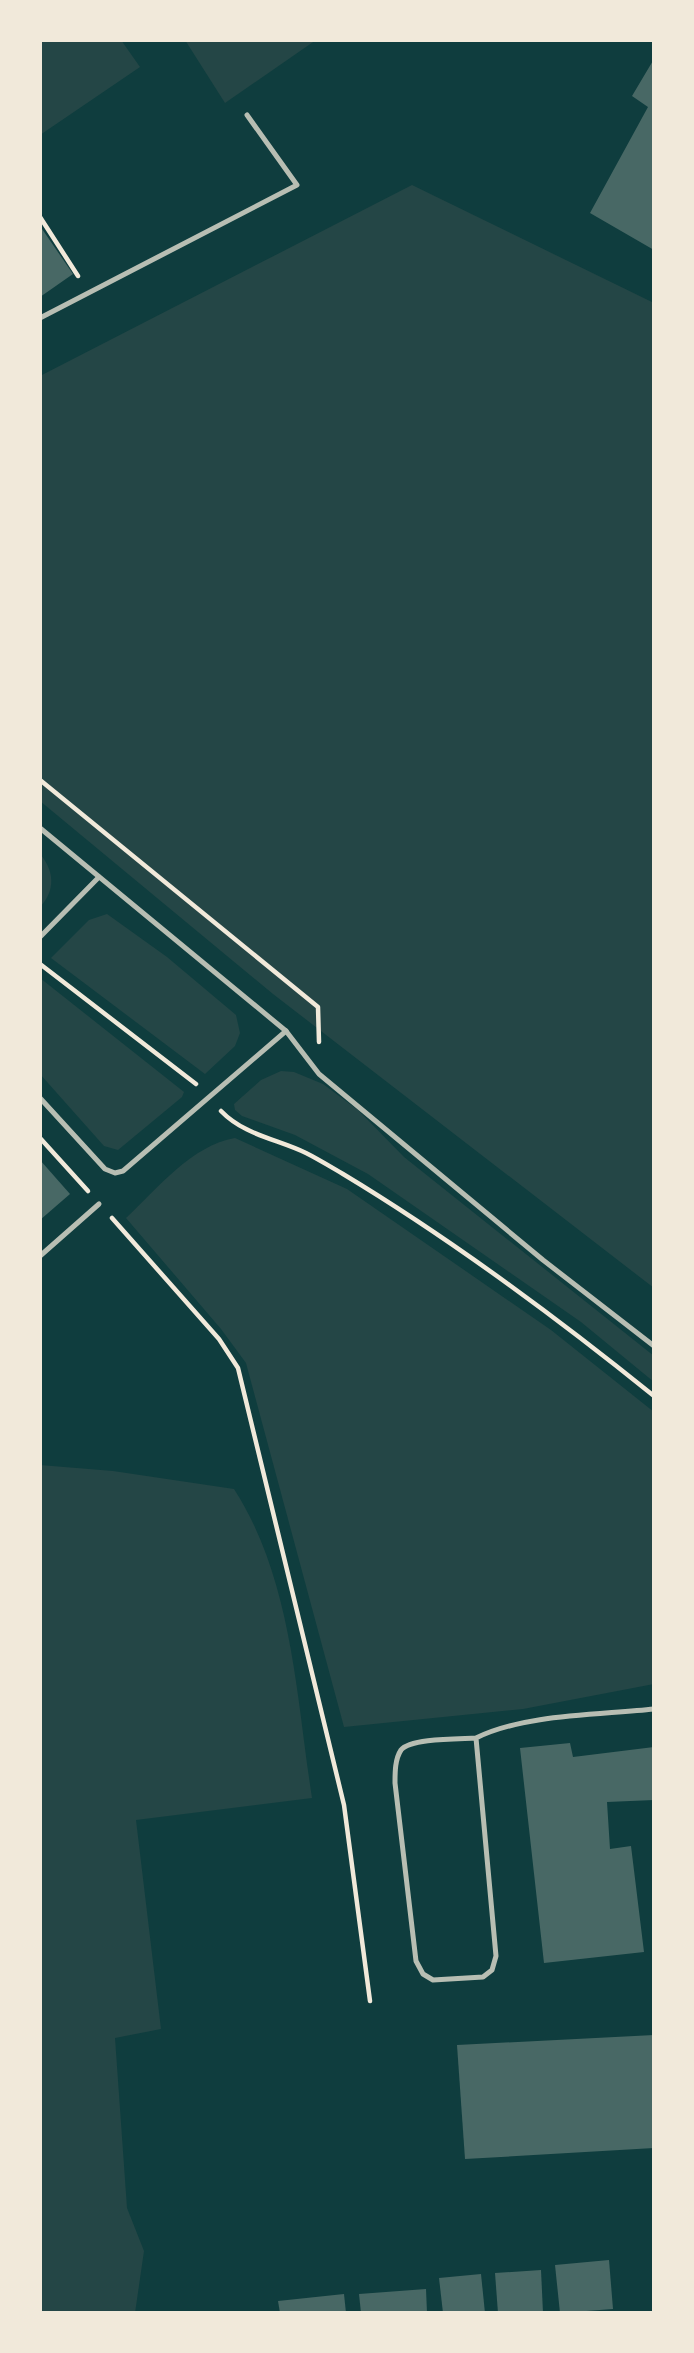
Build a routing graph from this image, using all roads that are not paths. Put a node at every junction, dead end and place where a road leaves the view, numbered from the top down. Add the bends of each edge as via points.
1 (247, 115) dead end
2 (40, 318) edge
3 (40, 828) edge
4 (99, 877) junction
5 (40, 937) edge
6 (286, 1031) junction
7 (40, 1098) edge
8 (99, 1204) road end
9 (40, 1256) edge
10 (654, 1346) edge
11 (654, 1709) edge
12 (476, 1738) junction

1 - 2 lane via 297,185
3 - 4 lane
4 - 5 lane
4 - 6 lane
6 - 7 lane via 124,1171 105,1169
6 - 10 lane via 319,1074
8 - 9 lane
11 - 12 lane via 533,1723 492,1730
12 - 12 lane via 496,1956 492,1970 483,1977 433,1980 416,1961 396,1762 411,1743

